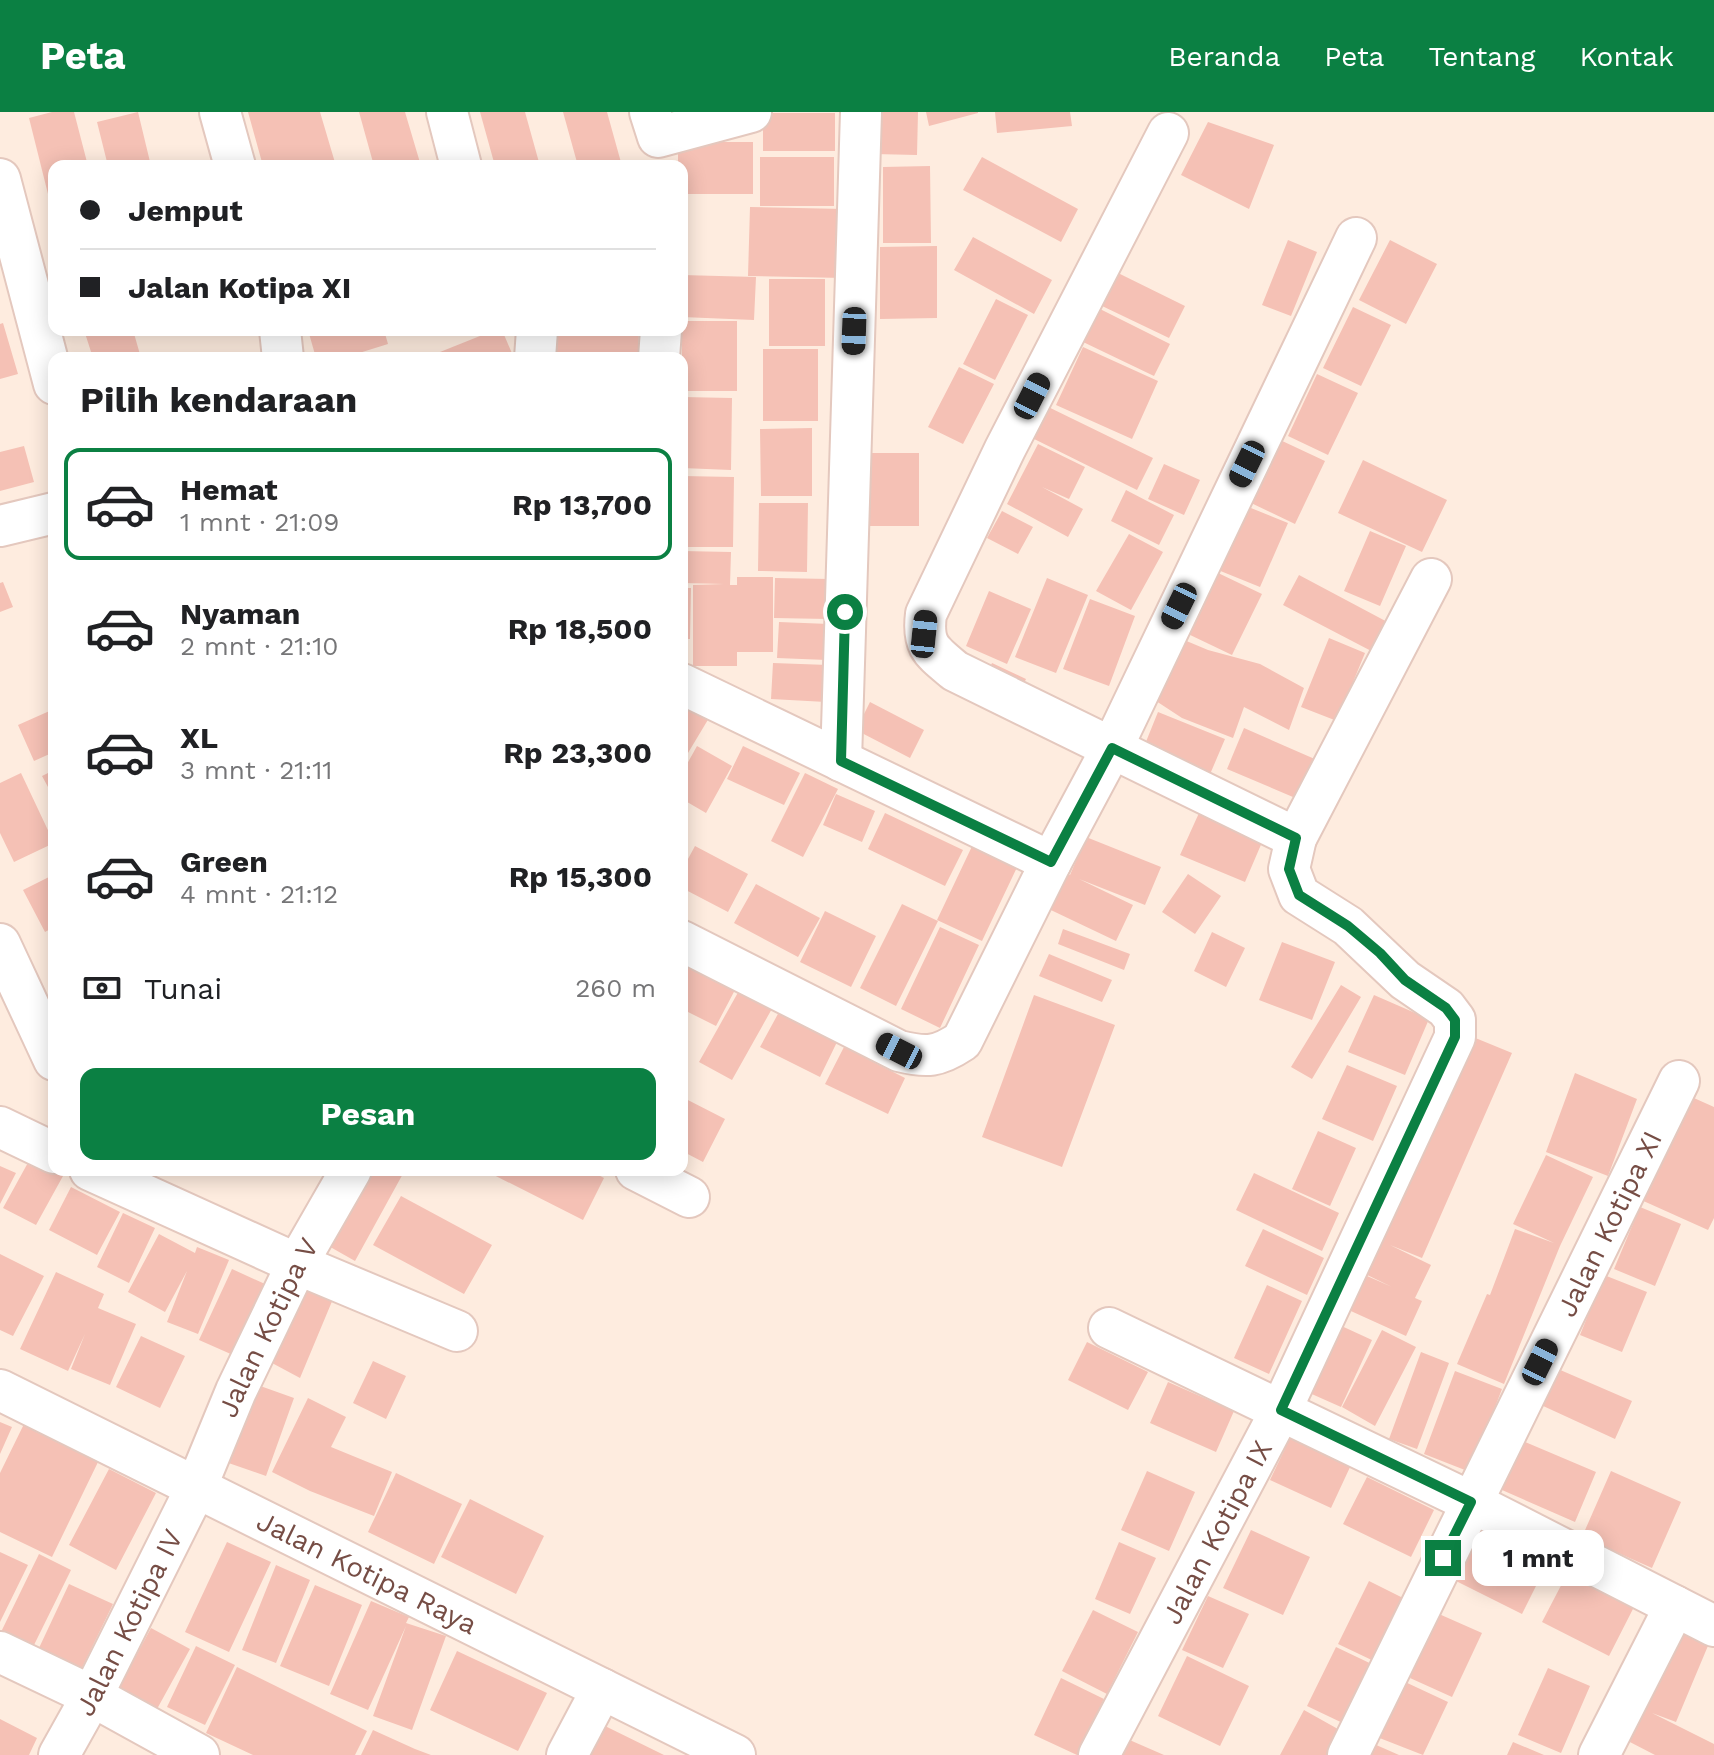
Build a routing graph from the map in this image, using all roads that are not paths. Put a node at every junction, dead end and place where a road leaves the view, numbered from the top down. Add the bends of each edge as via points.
1 (220, 112) edge
2 (447, 112) edge
3 (751, 112) edge
4 (861, 112) edge
5 (1168, 133) dead end
6 (656, 138) edge
7 (233, 160) edge
8 (459, 160) edge
9 (0, 179) edge
10 (1356, 238) dead end
11 (15, 301) edge
12 (48, 371) edge
13 (48, 517) edge
14 (0, 526) edge
15 (1431, 579) dead end
16 (688, 687) edge
17 (1112, 748) junction
18 (841, 761) junction
19 (1296, 838) junction
20 (1051, 862) junction
21 (0, 944) edge
22 (688, 944) edge
23 (48, 1047) edge
24 (1679, 1081) dead end
25 (0, 1127) edge
26 (48, 1150) edge
27 (103, 1176) edge
28 (348, 1176) edge
29 (648, 1176) edge
30 (689, 1197) dead end
31 (297, 1264) junction
32 (1109, 1328) dead end
33 (457, 1331) dead end
34 (0, 1390) edge
35 (1281, 1410) junction
36 (196, 1488) junction
37 (1471, 1502) junction
38 (1675, 1606) junction
39 (1714, 1626) edge
40 (0, 1652) edge
41 (602, 1689) junction
42 (92, 1696) junction
43 (59, 1755) edge
44 (199, 1755) edge
45 (567, 1755) edge
46 (735, 1755) edge
47 (1099, 1755) edge
48 (1348, 1755) edge
49 (1599, 1755) edge

1 - 7 street
2 - 8 street
3 - 6 street
4 - 18 street
5 - 17 street via 1005,449 926,614 924,634 934,654 955,671
9 - 11 street
10 - 17 street
11 - 12 street
13 - 14 street
15 - 19 street
16 - 18 street
17 - 19 street
17 - 20 street
18 - 20 street
19 - 35 street, Jalan Kotipa IX via 1289,869 1299,895 1348,926 1405,980 1446,1008 1455,1020 1455,1037
20 - 22 street via 962,1041 942,1054 899,1051
21 - 23 street
24 - 37 street, Jalan Kotipa XI
25 - 26 street
27 - 31 street
28 - 31 street, Jalan Kotipa V
29 - 30 street
31 - 33 street
31 - 36 street, Jalan Kotipa V
32 - 35 street
34 - 36 street, Jalan Kotipa Raya
35 - 37 street
35 - 47 street, Jalan Kotipa IX
36 - 41 street, Jalan Kotipa Raya
36 - 42 street, Jalan Kotipa IV
37 - 38 street
37 - 48 street, Jalan Kotipa XI
38 - 39 street
38 - 49 street
40 - 42 street
41 - 45 street
41 - 46 street, Jalan Kotipa Raya
42 - 43 street, Jalan Kotipa IV
42 - 44 street

